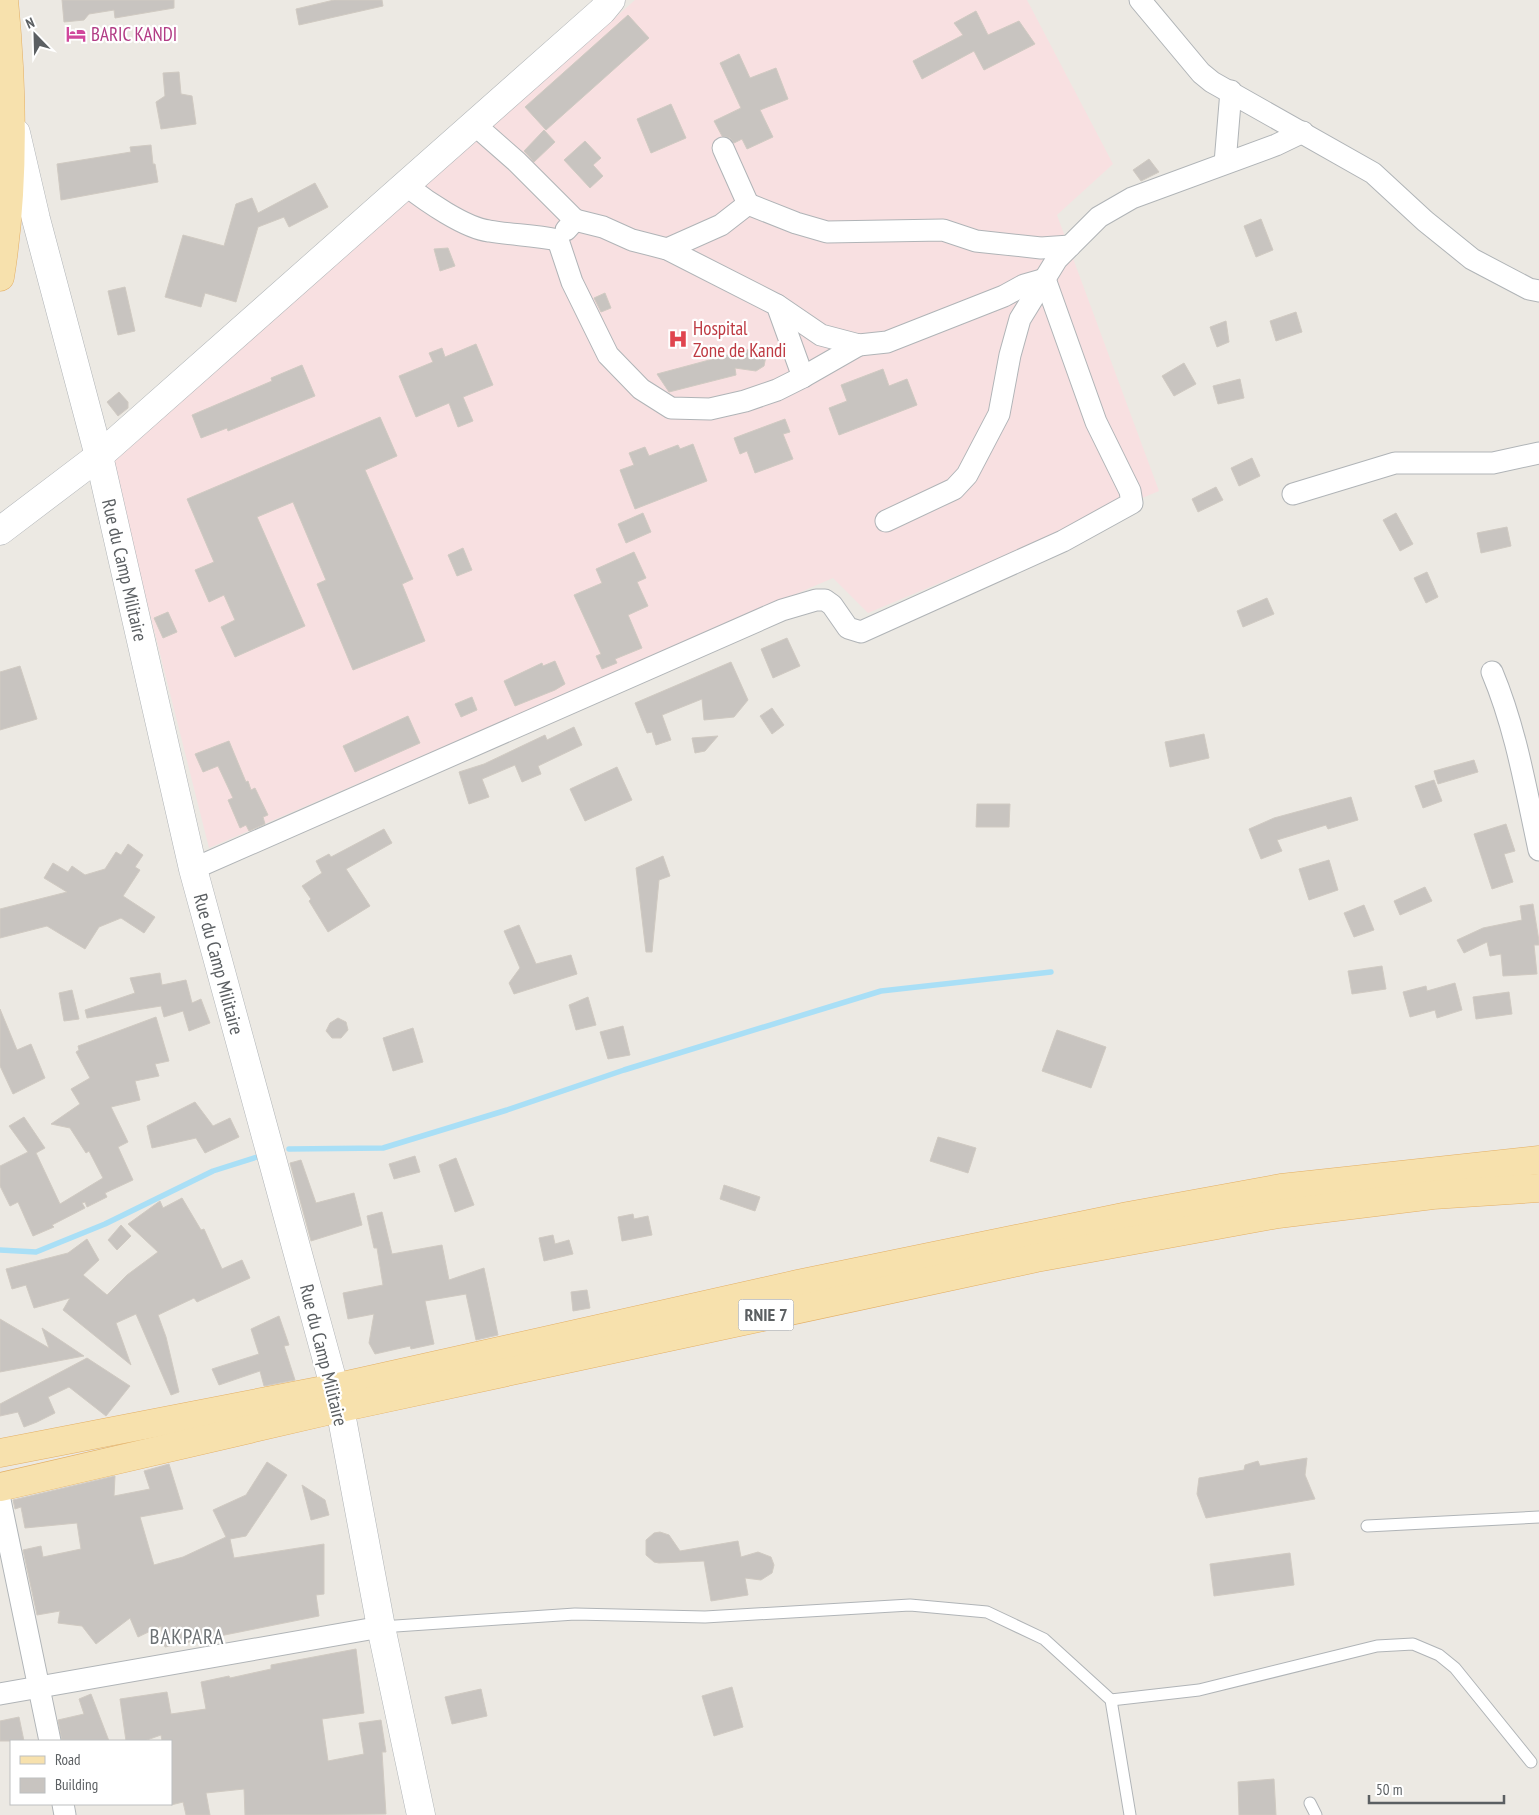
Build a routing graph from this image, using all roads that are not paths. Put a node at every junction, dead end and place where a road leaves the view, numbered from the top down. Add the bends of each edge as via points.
1 (4, 0) edge
2 (1140, 0) edge
3 (603, 4) edge
4 (1231, 91) junction
5 (11, 115) junction
6 (475, 125) junction
7 (1303, 132) junction
8 (723, 148) dead end
9 (1225, 163) junction
10 (407, 186) junction
11 (748, 204) junction
12 (575, 220) junction
13 (558, 240) junction
14 (1070, 246) junction
15 (666, 249) junction
16 (0, 276) edge
17 (1045, 279) junction
18 (1539, 291) edge
19 (777, 305) junction
20 (859, 345) junction
21 (803, 377) junction
22 (1539, 453) edge
23 (99, 456) junction
24 (1293, 494) dead end
25 (886, 521) dead end
26 (0, 531) edge
27 (1492, 672) dead end
28 (1539, 850) edge
29 (193, 869) junction
30 (1539, 1160) edge
31 (1539, 1188) edge
32 (337, 1398) junction
33 (0, 1453) edge
34 (0, 1487) edge
35 (0, 1500) edge
36 (1539, 1516) edge
37 (1367, 1526) dead end
38 (381, 1627) junction
39 (39, 1687) junction
40 (0, 1694) edge
41 (1111, 1700) junction
42 (50, 1740) edge
43 (1531, 1762) dead end
44 (1310, 1803) dead end
45 (421, 1815) edge
46 (1130, 1815) edge
47 (1316, 1815) edge

1 - 5 main road
2 - 4 street via 1201,73
3 - 6 street
4 - 7 street
4 - 9 street
5 - 16 main road via 8,229
5 - 23 street, Rue du Camp Militaire
6 - 10 street
6 - 12 street
7 - 9 street
7 - 18 street via 1372,173 1472,258 1529,289
8 - 11 street
9 - 14 street via 1132,198 1099,217
10 - 13 street via 449,215 487,231 531,234
10 - 23 street
11 - 14 street via 827,232 943,230 976,241 1041,248
11 - 15 street via 721,225
12 - 13 street
12 - 15 street
13 - 21 street via 572,282 608,355 641,389 671,408 710,409 745,401
14 - 17 street via 1057,259
15 - 19 street
17 - 20 street via 887,342
17 - 25 street via 1020,319 999,414 967,475 954,490
17 - 29 street via 1096,422 1130,491 1132,503 1121,511 1063,541 861,632 848,628 825,600 782,610
19 - 20 street via 821,335
19 - 21 street
20 - 21 street
22 - 24 street via 1493,463 1394,463
23 - 26 street
23 - 29 street, Rue du Camp Militaire
27 - 28 street via 1506,704
29 - 32 street, Rue du Camp Militaire
30 - 32 main road, RNIE 7 via 1281,1188 1128,1216 798,1284
31 - 32 main road, RNIE 7 via 1433,1195 1278,1214 1036,1258
32 - 33 main road, RNIE 7
32 - 34 main road, RNIE 7
32 - 38 street, Rue du Camp Militaire
35 - 39 street
36 - 37 lane
38 - 39 street
38 - 41 lane via 576,1614 705,1617 910,1605 987,1612 1044,1639
38 - 45 street, Rue du Camp Militaire
39 - 40 street
39 - 42 street
41 - 43 lane via 1199,1690 1377,1646 1412,1644 1438,1655 1455,1668
41 - 46 lane
44 - 47 lane

